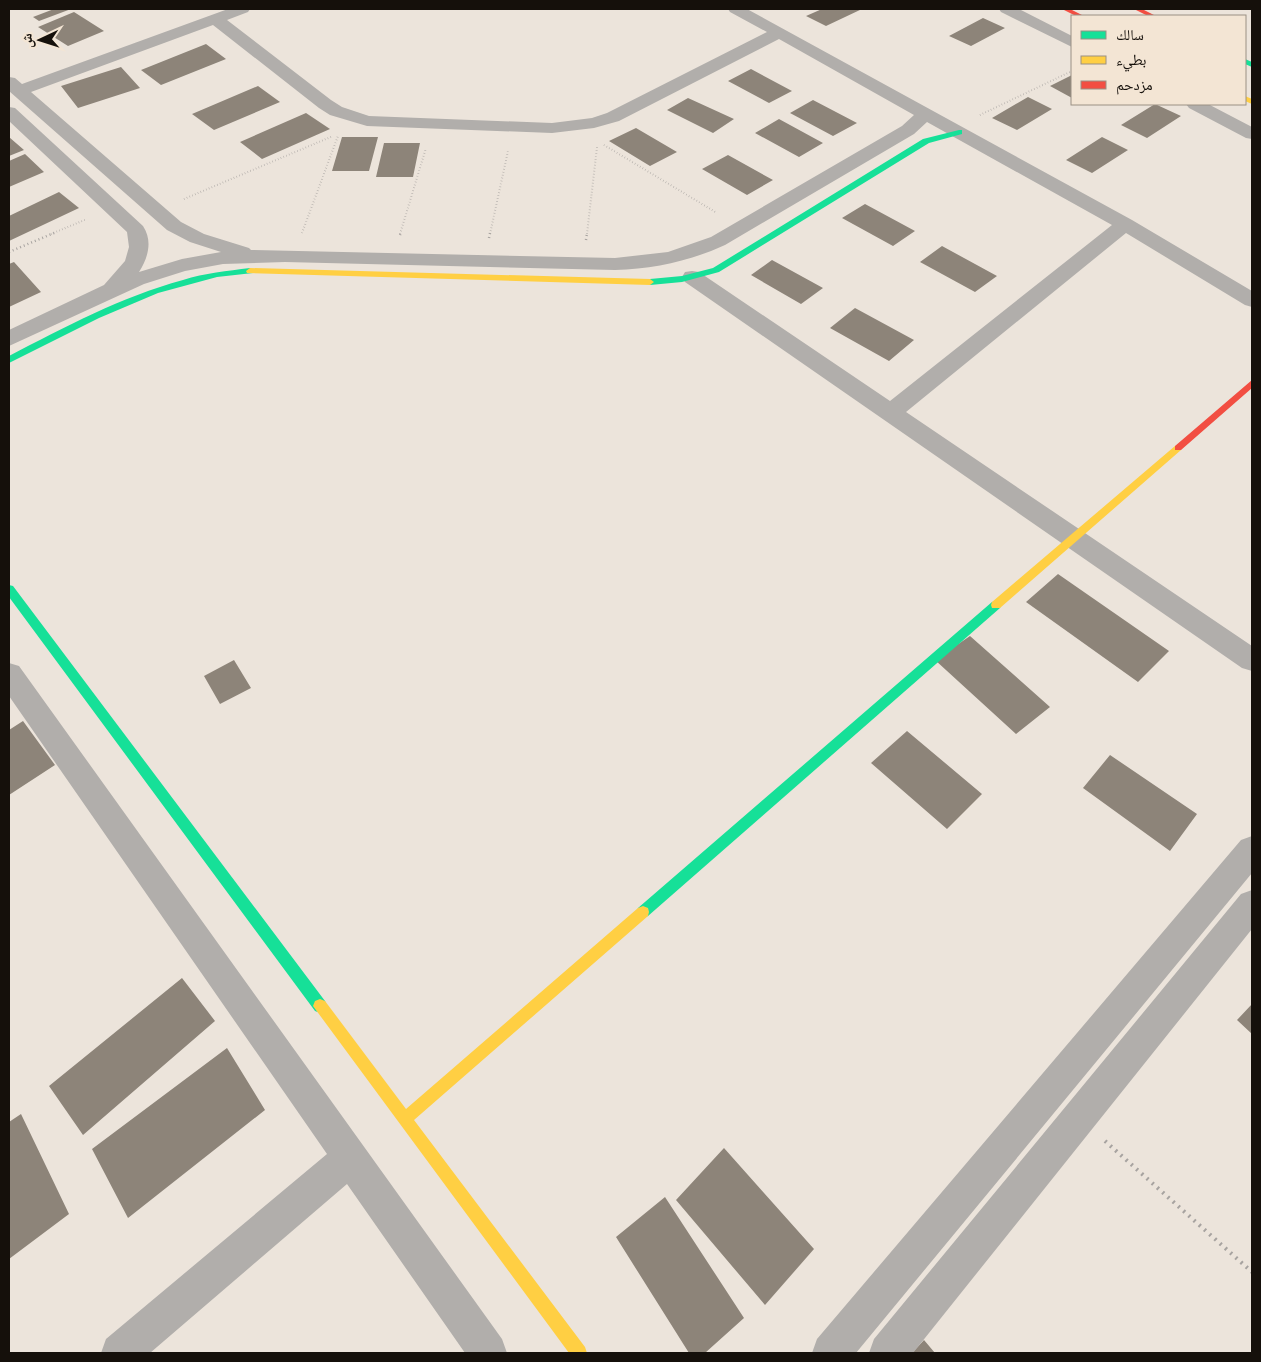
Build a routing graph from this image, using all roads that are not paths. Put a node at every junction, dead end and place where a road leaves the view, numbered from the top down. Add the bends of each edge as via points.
1 (242, 9) edge
2 (736, 9) edge
3 (1007, 9) edge
4 (1065, 9) edge
5 (1137, 9) edge
6 (1079, 15) edge
7 (1151, 15) edge
8 (214, 19) junction
9 (780, 32) junction
10 (1071, 41) edge
11 (14, 86) edge
12 (1197, 105) edge
13 (9, 112) edge
14 (925, 112) junction
15 (955, 130) junction
16 (1252, 134) edge
17 (1125, 224) junction
18 (258, 256) junction
19 (692, 278) junction
20 (108, 291) junction
21 (1252, 300) edge
22 (9, 339) edge
23 (9, 360) edge
24 (1252, 383) edge
25 (890, 413) junction
26 (1074, 538) junction
27 (9, 589) edge
28 (1252, 660) edge
29 (9, 674) edge
30 (1252, 850) edge
31 (1252, 905) edge
32 (405, 1119) junction
33 (350, 1158) junction
34 (120, 1353) edge
35 (488, 1353) edge
36 (579, 1353) edge
37 (831, 1353) edge
38 (888, 1353) edge

1 - 8 street
2 - 9 street
3 - 10 street
4 - 6 street
5 - 7 street
8 - 9 street via 336,111 367,121 513,127 572,126 613,117
8 - 11 street
9 - 14 street
11 - 18 street via 174,226 197,238
12 - 16 street
13 - 20 street via 136,230 140,244 137,259 126,275
14 - 15 street
14 - 18 street via 908,130 741,227 697,251 671,259 643,263 584,263
15 - 17 street
15 - 19 street via 926,141 716,270
17 - 21 street
17 - 25 street
18 - 20 street via 182,265
19 - 23 street via 624,283 224,273 161,287
19 - 25 street
20 - 22 street
24 - 26 street
25 - 26 street
26 - 28 street
26 - 32 street
27 - 32 street
29 - 33 street
30 - 37 street
31 - 38 street
32 - 36 street
33 - 34 street
33 - 35 street

